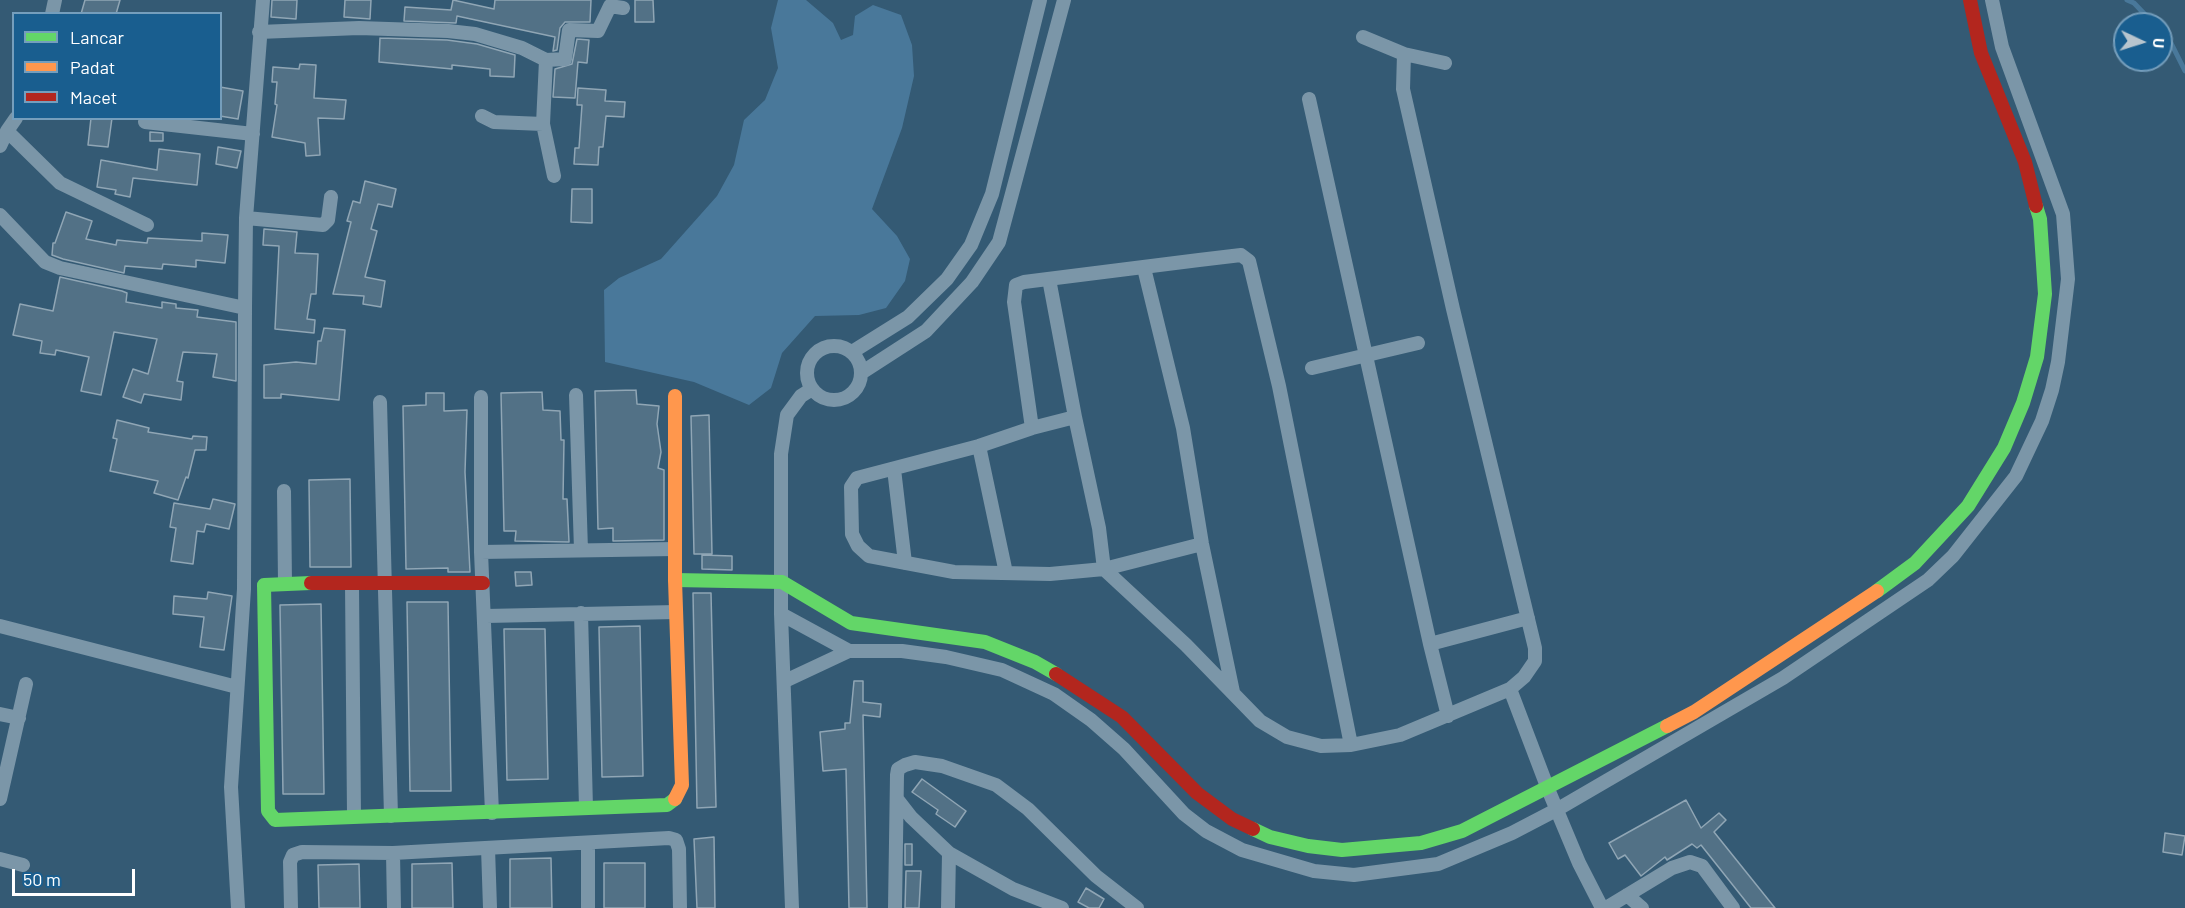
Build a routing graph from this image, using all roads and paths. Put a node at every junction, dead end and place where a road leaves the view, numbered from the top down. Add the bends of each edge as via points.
1 (263, 0) edge
2 (1040, 0) edge
3 (1064, 0) edge
4 (1970, 0) edge
5 (1992, 0) edge
6 (623, 8) dead end
7 (259, 32) junction
8 (1363, 37) dead end
9 (1404, 54) junction
10 (546, 60) junction
11 (1445, 63) dead end
12 (1309, 99) dead end
13 (482, 116) dead end
14 (15, 120) edge
15 (145, 122) dead end
16 (543, 124) junction
17 (7, 131) junction
18 (253, 134) junction
19 (0, 146) edge
20 (554, 176) dead end
21 (331, 197) dead end
22 (0, 215) edge
23 (246, 218) junction
24 (147, 225) dead end
25 (1144, 268) junction
26 (1049, 279) junction
27 (245, 308) junction
28 (1418, 343) dead end
29 (852, 352) junction
30 (1366, 354) junction
31 (1312, 368) dead end
32 (861, 373) junction
33 (812, 389) junction
34 (576, 395) dead end
35 (675, 396) dead end
36 (481, 397) dead end
37 (380, 402) dead end
38 (1075, 417) junction
39 (1032, 428) junction
40 (979, 446) junction
41 (894, 469) junction
42 (284, 491) dead end
43 (1202, 544) junction
44 (675, 549) junction
45 (580, 550) junction
46 (481, 552) junction
47 (905, 563) junction
48 (1104, 569) junction
49 (1006, 573) junction
50 (675, 580) junction
51 (782, 582) junction
52 (385, 583) junction
53 (483, 583) junction
54 (285, 584) junction
55 (352, 584) junction
56 (676, 612) junction
57 (581, 613) junction
58 (782, 614) junction
59 (486, 616) junction
60 (1528, 618) junction
61 (0, 626) edge
62 (1431, 645) junction
63 (849, 651) junction
64 (785, 681) junction
65 (27, 684) dead end
66 (237, 687) junction
67 (1510, 689) junction
68 (1233, 692) junction
69 (0, 714) edge
70 (1448, 716) junction
71 (19, 718) junction
72 (1351, 745) junction
73 (1548, 789) junction
74 (1, 793) edge
75 (897, 799) junction
76 (586, 808) junction
77 (1558, 809) junction
78 (492, 813) junction
79 (354, 816) junction
80 (392, 816) junction
81 (588, 844) junction
82 (488, 848) junction
83 (393, 853) junction
84 (949, 853) junction
85 (0, 859) edge
86 (23, 865) dead end
87 (1627, 896) junction
88 (1044, 904) edge
89 (238, 908) edge
90 (291, 908) edge
91 (394, 908) edge
92 (490, 908) edge
93 (588, 908) edge
94 (680, 908) edge
95 (792, 908) edge
96 (896, 908) edge
97 (948, 908) edge
98 (1062, 908) edge
99 (1137, 908) edge
100 (1604, 908) edge
101 (1642, 908) edge
102 (1733, 908) edge

1 - 7 street
2 - 29 street via 992,194 971,245 947,279 908,317
3 - 32 street via 999,242 972,282 926,331
4 - 73 street via 1981,52 2025,162 2040,219 2045,294 2037,357 2004,448 1968,506 1915,563 1701,708
5 - 77 street via 2002,47 2063,214 2068,279 2052,390 2016,476 1928,580 1783,678
6 - 10 street via 610,6 598,31 569,30 565,59
7 - 10 street via 359,28 448,31 475,34 522,48
7 - 18 street
8 - 9 street
9 - 11 street
9 - 60 street via 1403,89
10 - 16 street
12 - 30 street
13 - 16 street via 494,122
14 - 17 street
15 - 18 street
16 - 20 street
17 - 19 street
17 - 24 street via 60,183
18 - 23 street
21 - 23 street via 328,220 323,225
22 - 27 street via 45,262 60,268
23 - 27 street
25 - 26 street
25 - 43 street via 1183,428
25 - 72 street via 1241,255 1249,261 1280,386
26 - 38 street
26 - 39 street via 1023,282 1014,289
27 - 66 street via 244,589
28 - 30 street
29 - 32 street
29 - 33 street via 838,346 816,352 807,366
30 - 31 street
30 - 62 street
32 - 33 street via 856,388 846,398 824,398
33 - 51 street via 801,396 787,415 782,433
34 - 45 street
35 - 44 street
36 - 46 street
37 - 52 street
38 - 39 street
38 - 48 street
39 - 40 street
40 - 41 street
40 - 49 street
41 - 47 street
41 - 47 street via 854,481 852,534 869,556
42 - 54 street
43 - 48 street
43 - 68 street
44 - 45 street
44 - 50 street
45 - 46 street
46 - 53 street
47 - 49 street via 954,572
48 - 49 street
48 - 68 street
50 - 51 street
50 - 56 street
51 - 58 street
51 - 73 street via 851,623 985,642 1035,662 1122,717 1197,793 1232,819 1270,837 1342,850 1421,843 1462,831
52 - 53 street
52 - 55 street
52 - 80 street
53 - 59 street
54 - 55 street
54 - 79 street via 268,583 263,590 268,811 275,820
55 - 79 street
56 - 57 street
56 - 76 street via 681,792 667,806
57 - 59 street
57 - 76 street
58 - 63 street
58 - 64 street
59 - 78 street
60 - 62 street
60 - 67 street via 1535,660
61 - 66 street
62 - 70 street
63 - 64 street
63 - 77 street via 902,651 946,657 1002,670 1054,694 1124,749 1164,794 1206,831 1243,851 1314,871 1354,875 1437,864
64 - 95 street
65 - 71 street
66 - 89 street via 231,788
67 - 70 street
67 - 73 street
68 - 72 street via 1260,721 1287,737 1321,746
69 - 71 street
70 - 72 street via 1400,735
71 - 74 street
73 - 77 street
75 - 84 street via 910,817
75 - 96 street
75 - 99 street via 898,769 915,762 942,766 996,785
76 - 78 street
77 - 100 street via 1579,863
78 - 80 street
79 - 80 street
81 - 82 street
81 - 93 street
81 - 94 street via 676,840
82 - 83 street
82 - 92 street
83 - 90 street via 293,855
83 - 91 street
84 - 88 street
84 - 97 street
85 - 86 street
87 - 100 street
87 - 101 street
87 - 102 street via 1672,868 1690,862 1702,866
88 - 98 street

